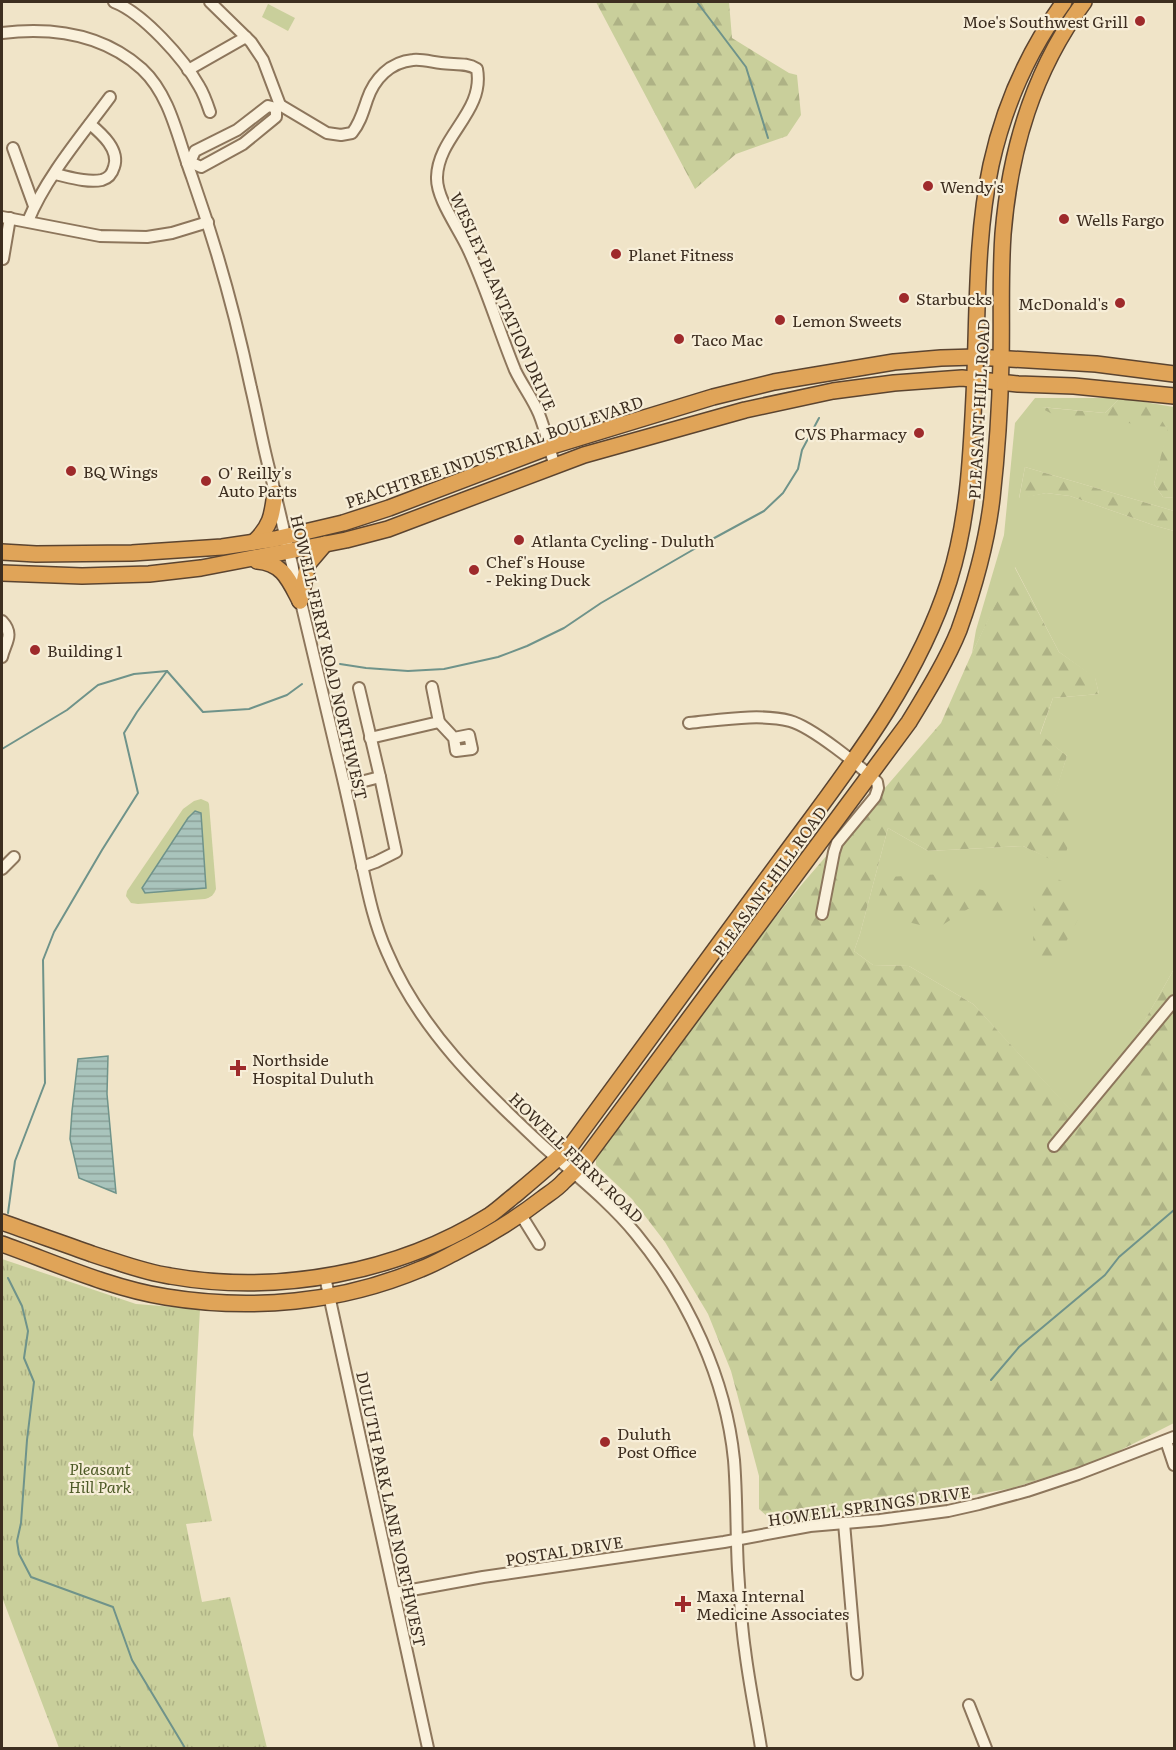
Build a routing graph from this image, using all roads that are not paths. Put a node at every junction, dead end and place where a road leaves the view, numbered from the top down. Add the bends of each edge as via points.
1 (114, 2) edge
2 (210, 2) edge
3 (1064, 2) edge
4 (1084, 2) edge
5 (2, 33) edge
6 (246, 37) junction
7 (188, 70) junction
8 (110, 97) dead end
9 (278, 107) junction
10 (210, 112) dead end
11 (90, 124) junction
12 (223, 138) junction
13 (13, 148) dead end
14 (231, 151) junction
15 (189, 163) junction
16 (55, 174) junction
17 (34, 206) junction
18 (6, 217) edge
19 (28, 222) junction
20 (207, 222) junction
21 (3, 259) edge
22 (976, 357) junction
23 (1001, 359) junction
24 (1174, 374) edge
25 (975, 379) junction
26 (1001, 382) junction
27 (1174, 396) edge
28 (549, 447) junction
29 (555, 466) junction
30 (275, 493) junction
31 (254, 542) junction
32 (288, 544) junction
33 (325, 544) junction
34 (2, 552) edge
35 (249, 560) junction
36 (2, 573) edge
37 (300, 601) junction
38 (2, 621) edge
39 (2, 653) edge
40 (432, 687) dead end
41 (359, 688) dead end
42 (439, 722) junction
43 (689, 723) dead end
44 (370, 738) junction
45 (453, 738) dead end
46 (852, 762) junction
47 (870, 775) junction
48 (380, 777) junction
49 (345, 786) junction
50 (14, 857) dead end
51 (362, 867) junction
52 (2, 869) edge
53 (822, 915) dead end
54 (375, 919) joint
55 (1174, 1001) edge
56 (1054, 1146) dead end
57 (558, 1159) junction
58 (573, 1172) junction
59 (521, 1215) junction
60 (2, 1222) edge
61 (2, 1244) edge
62 (539, 1244) dead end
63 (325, 1277) junction
64 (330, 1297) junction
65 (1170, 1439) edge
66 (1174, 1465) edge
67 (844, 1522) junction
68 (737, 1540) junction
69 (395, 1593) junction
70 (857, 1674) dead end
71 (969, 1705) dead end
72 (428, 1749) edge
73 (761, 1749) edge
74 (986, 1749) edge

1 - 7 street via 147,24
2 - 6 street
3 - 22 highway, PLEASANT HILL ROAD via 1020,77 991,164 981,235
4 - 23 highway, PLEASANT HILL ROAD via 1040,76 1012,168 1003,234
5 - 15 street, HOWELL FERRY ROAD NORTHWEST via 48,30 82,36 116,50 145,72 168,106
6 - 7 street
6 - 9 street via 264,60
7 - 10 street via 200,86
8 - 11 street
9 - 12 street via 268,106
9 - 14 street via 276,117
9 - 28 street, WESLEY PLANTATION DRIVE via 327,133 352,134 375,82 398,63 414,60 477,69 479,80 472,107 441,157 437,177 440,195 470,252
11 - 16 street
11 - 16 street via 113,150 116,162 111,175 92,180
12 - 14 street
12 - 15 street via 195,151
13 - 17 street
14 - 15 street via 201,167
15 - 20 street, HOWELL FERRY ROAD NORTHWEST
16 - 17 street
17 - 19 street
18 - 19 street
18 - 21 street
19 - 20 street via 90,235 147,237
20 - 30 street, HOWELL FERRY ROAD NORTHWEST via 239,337
22 - 23 highway, PEACHTREE INDUSTRIAL BOULEVARD
22 - 25 highway, PLEASANT HILL ROAD
22 - 28 highway, PEACHTREE INDUSTRIAL BOULEVARD via 894,362 774,382
23 - 24 highway, PEACHTREE INDUSTRIAL BOULEVARD via 1096,364
23 - 26 highway, PLEASANT HILL ROAD
25 - 26 highway, PEACHTREE INDUSTRIAL BOULEVARD
25 - 29 highway, PEACHTREE INDUSTRIAL BOULEVARD via 833,391 745,410
25 - 46 highway, PLEASANT HILL ROAD via 968,493 948,584 909,675
26 - 27 highway, PEACHTREE INDUSTRIAL BOULEVARD
26 - 47 highway, PLEASANT HILL ROAD via 990,511 958,632 909,722
28 - 29 street
28 - 32 highway, PEACHTREE INDUSTRIAL BOULEVARD
29 - 33 highway, PEACHTREE INDUSTRIAL BOULEVARD via 388,529
30 - 31 highway via 272,517
30 - 32 street, HOWELL FERRY ROAD NORTHWEST
31 - 32 highway, PEACHTREE INDUSTRIAL BOULEVARD
31 - 34 highway, PEACHTREE INDUSTRIAL BOULEVARD via 132,553
32 - 33 highway, PEACHTREE INDUSTRIAL BOULEVARD
32 - 35 highway, PEACHTREE INDUSTRIAL BOULEVARD
32 - 37 street, HOWELL FERRY ROAD NORTHWEST
33 - 37 highway via 308,564
35 - 36 highway, PEACHTREE INDUSTRIAL BOULEVARD via 133,574
35 - 37 highway via 267,562 285,573
37 - 49 street, HOWELL FERRY ROAD NORTHWEST
38 - 39 street via 7,626 8,644
40 - 42 street
41 - 44 street
42 - 44 street
42 - 45 street
43 - 46 street via 763,718 792,721
44 - 48 street
46 - 47 street
46 - 57 highway, PLEASANT HILL ROAD
47 - 53 street via 877,782 875,797 837,843
47 - 58 highway, PLEASANT HILL ROAD
48 - 49 street
48 - 51 street via 396,852
49 - 51 street, HOWELL FERRY ROAD NORTHWEST
50 - 52 street
51 - 54 street, HOWELL FERRY ROAD NORTHWEST
54 - 57 street, HOWELL FERRY ROAD via 408,993 438,1037 467,1073
55 - 56 street
57 - 58 street, HOWELL FERRY ROAD
57 - 63 highway, PLEASANT HILL ROAD via 491,1214 446,1239 391,1261
58 - 59 highway, PLEASANT HILL ROAD
58 - 68 street, HOWELL FERRY ROAD via 616,1211 659,1264 716,1375 734,1457
59 - 62 street
59 - 64 highway, PLEASANT HILL ROAD via 422,1269
60 - 63 highway, PLEASANT HILL ROAD via 135,1268 171,1276 232,1282
61 - 64 highway, PLEASANT HILL ROAD via 93,1277 165,1297 258,1304
63 - 64 street, DULUTH PARK LANE NORTHWEST
64 - 69 street, DULUTH PARK LANE NORTHWEST
65 - 66 street
65 - 67 street, HOWELL SPRINGS DRIVE via 1078,1474 980,1504
67 - 68 street, HOWELL SPRINGS DRIVE
67 - 70 street
68 - 69 street, POSTAL DRIVE
68 - 73 street, HOWELL FERRY ROAD via 744,1648
69 - 72 street, DULUTH PARK LANE NORTHWEST
71 - 74 street

